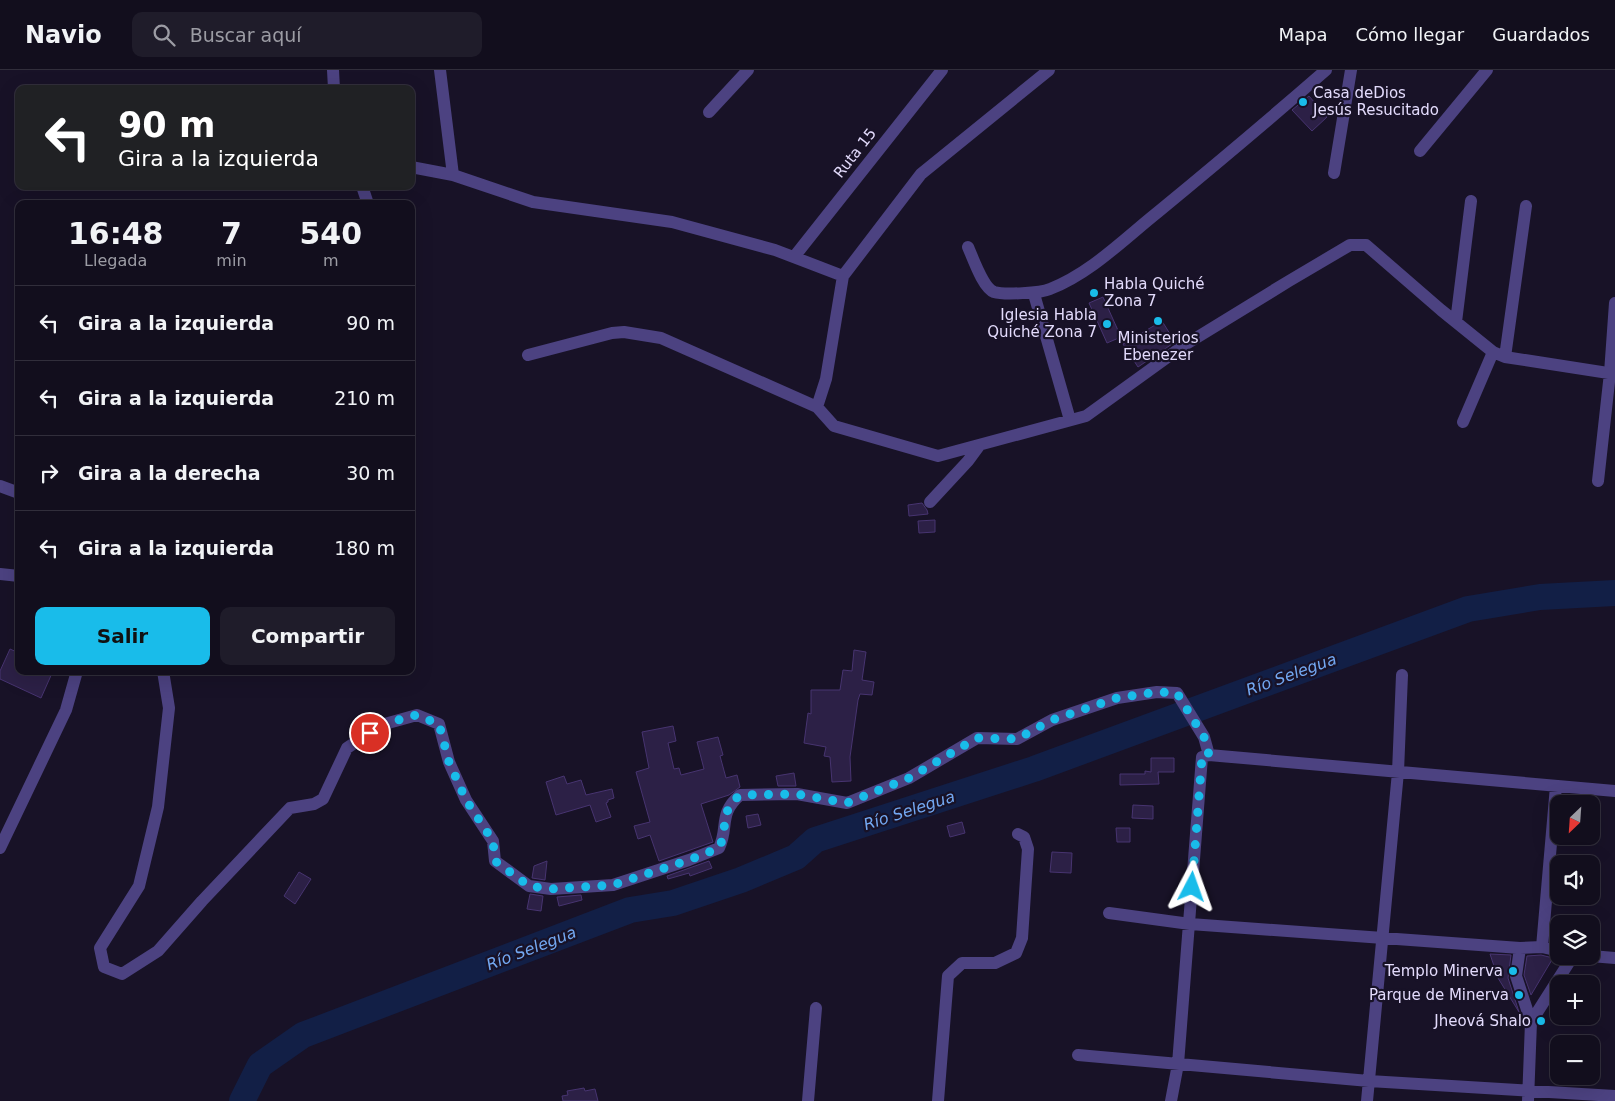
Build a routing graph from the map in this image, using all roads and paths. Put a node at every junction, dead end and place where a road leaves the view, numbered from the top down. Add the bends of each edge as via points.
1 (333, 70) edge
2 (440, 70) edge
3 (748, 70) edge
4 (942, 70) edge
5 (1049, 70) edge
6 (1326, 70) edge
7 (1351, 70) edge
8 (1487, 70) edge
9 (334, 85) edge
10 (709, 112) dead end
11 (1420, 152) dead end
12 (415, 168) edge
13 (1334, 173) dead end
14 (453, 175) junction
15 (1471, 201) dead end
16 (1526, 206) dead end
17 (968, 247) dead end
18 (794, 257) junction
19 (843, 276) junction
20 (1034, 294) junction
21 (1615, 303) edge
22 (1456, 322) junction
23 (1493, 352) junction
24 (528, 355) dead end
25 (1505, 357) junction
26 (1613, 373) edge
27 (817, 407) junction
28 (1070, 420) junction
29 (1463, 422) dead end
30 (979, 446) junction
31 (1598, 481) dead end
32 (0, 486) edge
33 (15, 492) edge
34 (930, 502) dead end
35 (0, 574) edge
36 (15, 576) edge
37 (76, 675) edge
38 (164, 675) edge
39 (1402, 675) dead end
40 (1209, 755) junction
41 (1398, 772) junction
42 (1556, 786) junction
43 (1615, 791) edge
44 (1018, 834) dead end
45 (0, 848) edge
46 (1109, 913) dead end
47 (1190, 924) junction
48 (1381, 937) junction
49 (1542, 947) junction
50 (1520, 948) junction
51 (1550, 949) edge
52 (1600, 957) edge
53 (1615, 958) edge
54 (1568, 965) edge
55 (816, 1008) dead end
56 (1531, 1022) junction
57 (1078, 1055) dead end
58 (1178, 1064) junction
59 (1369, 1081) junction
60 (1528, 1096) edge
61 (1615, 1096) edge
62 (808, 1101) edge
63 (938, 1101) edge
64 (1171, 1101) edge
65 (1367, 1101) edge

1 - 9 street
2 - 14 street
3 - 10 street
4 - 18 street, Ruta 15
5 - 19 street via 921,174
6 - 20 street via 1221,161 1074,278
7 - 13 street
8 - 11 street
12 - 14 street
14 - 18 street via 534,202 672,222
15 - 22 street
16 - 25 street
17 - 20 street via 987,287 1000,293
18 - 19 street
19 - 27 street via 826,379
20 - 28 street
21 - 26 street
22 - 23 street
22 - 28 street via 1366,245 1350,244 1183,346 1086,416
23 - 25 street
23 - 29 street
24 - 27 street via 612,333 661,338
25 - 26 street
26 - 31 street
27 - 30 street via 834,426 938,456
28 - 30 street
30 - 34 street
32 - 33 street
35 - 36 street
37 - 45 street via 66,710
38 - 40 street via 169,708 158,807 139,886 100,948 104,967 122,974 158,951 290,808 323,799 347,748 381,725 416,715 439,724 449,762 466,800 493,841 495,861 529,886 551,889 613,885 719,848 723,840 724,816 740,795 796,794 847,803 909,778 977,738 1017,739 1052,720 1117,698 1157,692 1177,693 1204,737
39 - 41 street
40 - 41 street
40 - 47 street via 1202,757
41 - 42 street
41 - 48 street
42 - 43 street
42 - 49 street
44 - 63 street via 1024,837 1028,849 1022,938 1016,953 995,963 962,962 948,976
46 - 47 street
47 - 48 street
47 - 58 street
48 - 50 street
48 - 59 street
49 - 50 street
49 - 51 street
50 - 56 street via 1516,976
52 - 53 street
54 - 56 street
55 - 62 street
56 - 60 street
57 - 58 street
58 - 59 street
58 - 64 street
59 - 60 street
59 - 65 street
60 - 61 street

